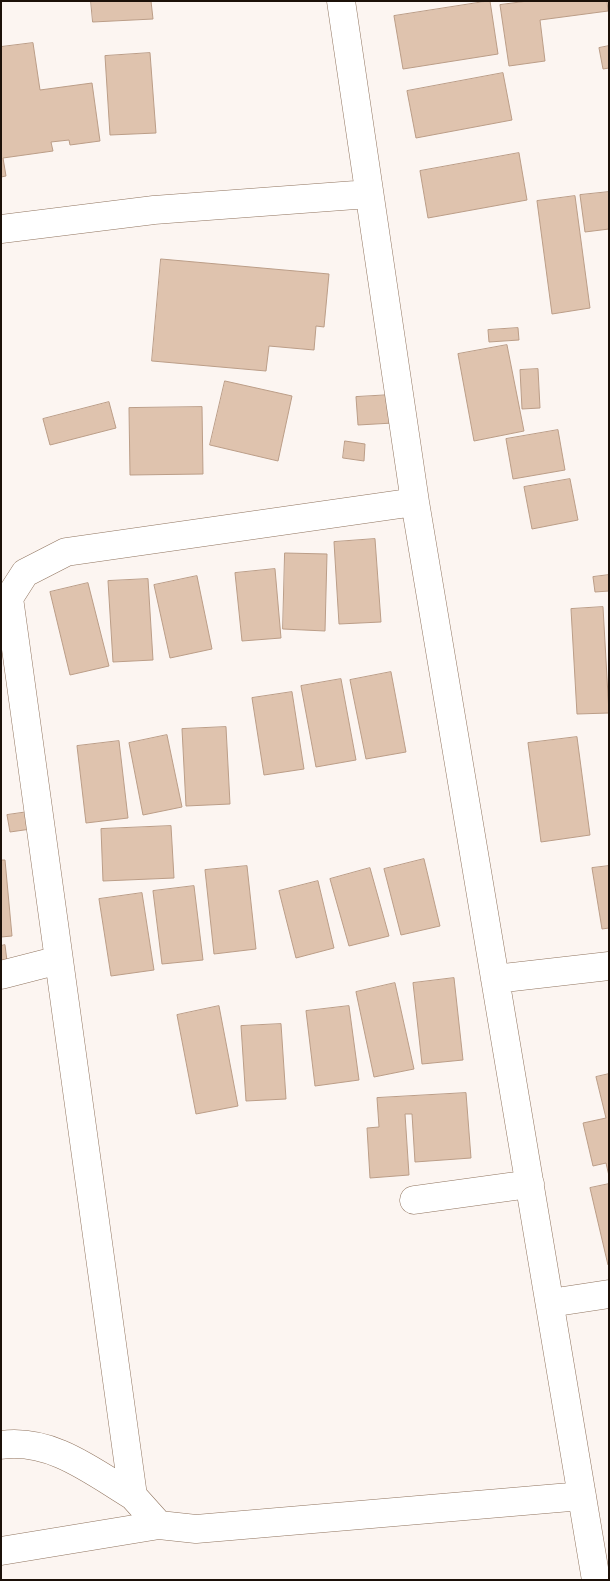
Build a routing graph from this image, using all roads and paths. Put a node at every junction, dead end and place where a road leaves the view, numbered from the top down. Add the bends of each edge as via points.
1 (341, 1) edge
2 (369, 194) junction
3 (1, 229) edge
4 (416, 502) junction
5 (13, 575) edge
6 (59, 960) junction
7 (609, 966) edge
8 (1, 975) edge
9 (495, 979) junction
10 (530, 1184) junction
11 (414, 1200) dead end
12 (609, 1294) edge
13 (550, 1303) junction
14 (1, 1445) edge
15 (133, 1496) junction
16 (582, 1496) junction
17 (159, 1525) junction
18 (1, 1550) edge
19 (596, 1580) edge

1 - 2 street
2 - 3 street via 154,210
2 - 4 street
4 - 5 street via 66,552
4 - 9 street
5 - 6 street via 9,598
6 - 8 street
6 - 15 street
7 - 9 street
9 - 10 street
10 - 11 street
10 - 13 street
12 - 13 street
13 - 16 street
14 - 15 street via 17,1443 45,1447 72,1459
15 - 17 street
16 - 17 street via 196,1530
16 - 19 street
17 - 18 street

